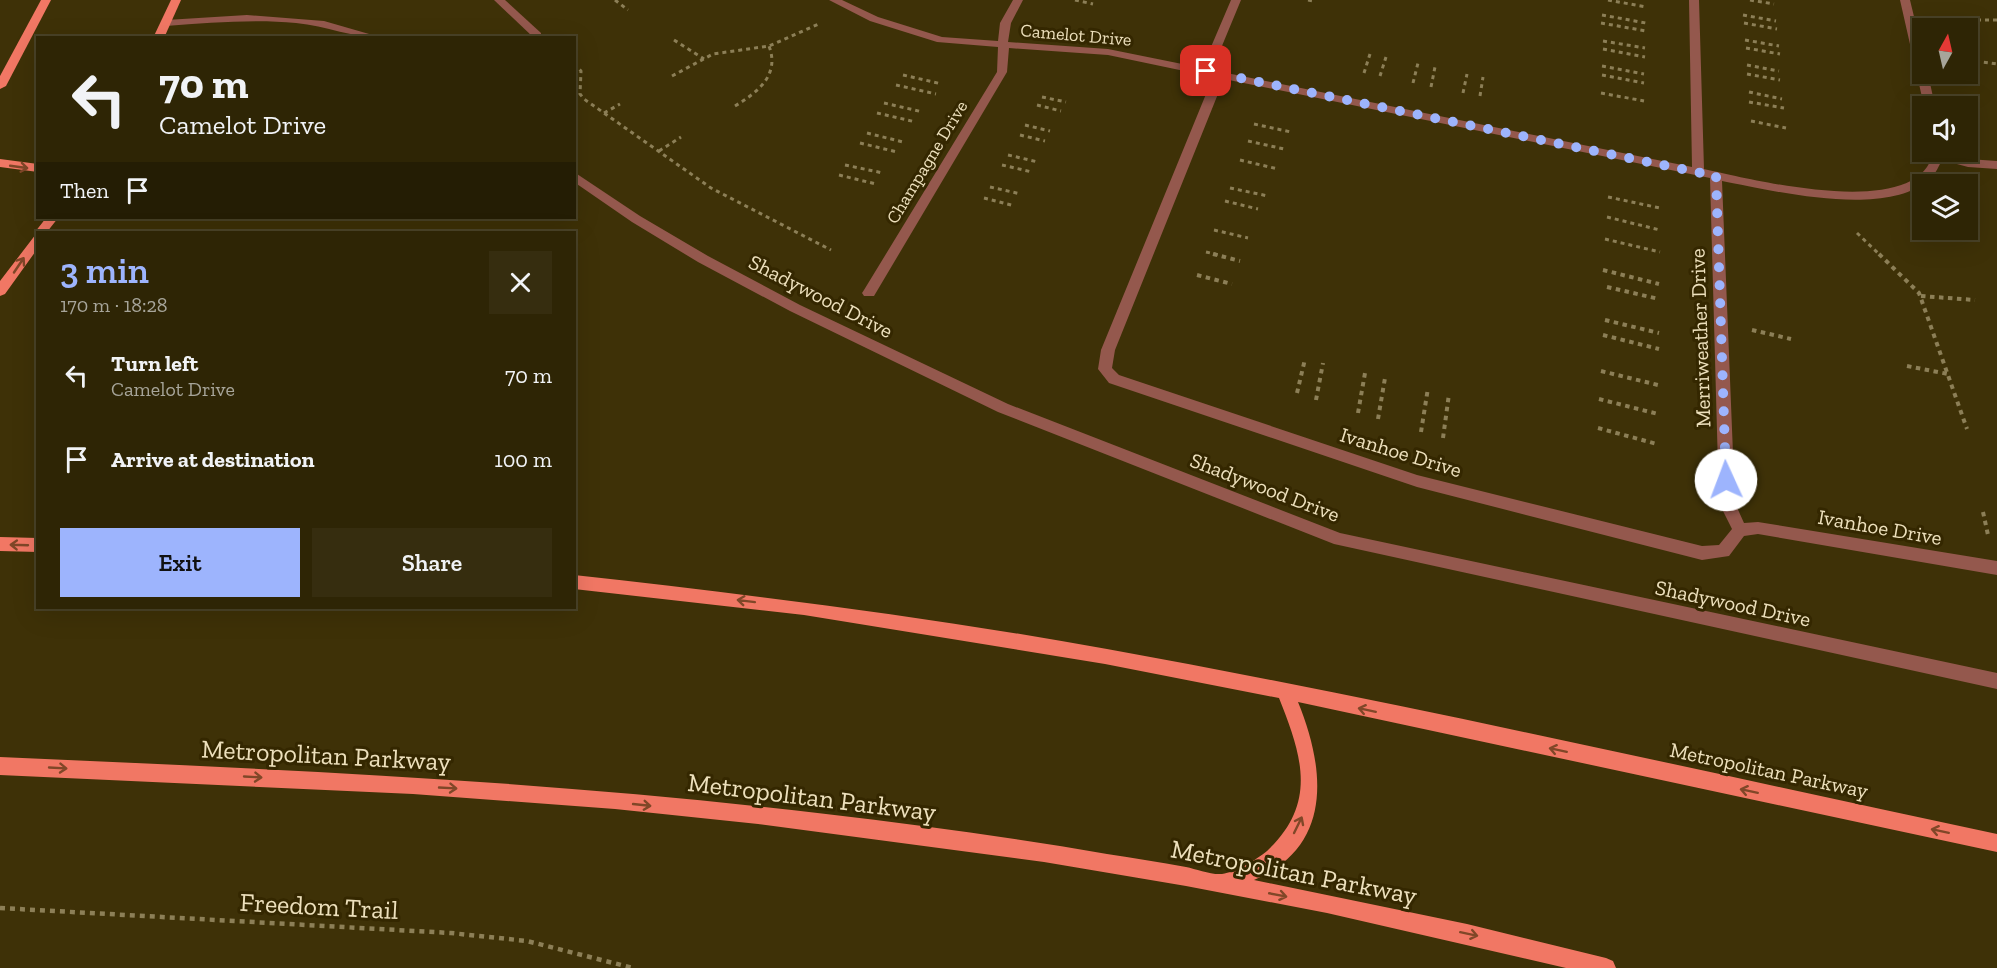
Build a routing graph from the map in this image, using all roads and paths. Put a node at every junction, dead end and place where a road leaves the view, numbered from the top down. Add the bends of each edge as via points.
1 (46, 0) edge
2 (176, 0) edge
3 (499, 0) edge
4 (615, 0) edge
5 (834, 0) edge
6 (1018, 0) edge
7 (1075, 0) edge
8 (1236, 0) edge
9 (1308, 0) edge
10 (1608, 0) edge
11 (1694, 0) edge
12 (1750, 0) edge
13 (1905, 0) edge
14 (1314, 1) edge
15 (1093, 4) dead end
16 (1774, 4) dead end
17 (1646, 7) dead end
18 (628, 10) dead end
19 (1602, 15) dead end
20 (1743, 15) dead end
21 (825, 20) dead end
22 (1978, 20) edge
23 (1997, 20) edge
24 (1776, 21) dead end
25 (166, 23) junction
26 (1602, 23) dead end
27 (1646, 23) dead end
28 (1744, 23) dead end
29 (1777, 29) dead end
30 (1646, 31) dead end
31 (537, 35) dead end
32 (159, 36) edge
33 (371, 36) edge
34 (674, 40) dead end
35 (1745, 40) dead end
36 (1603, 41) dead end
37 (769, 46) junction
38 (1004, 46) junction
39 (1779, 46) dead end
40 (1645, 48) dead end
41 (1746, 48) dead end
42 (1603, 49) dead end
43 (1370, 54) dead end
44 (1780, 54) dead end
45 (1386, 57) dead end
46 (1645, 57) dead end
47 (704, 59) junction
48 (1978, 61) edge
49 (1418, 63) dead end
50 (1997, 64) edge
51 (1747, 65) dead end
52 (576, 66) edge
53 (1602, 66) dead end
54 (1435, 67) dead end
55 (1779, 71) dead end
56 (1213, 73) junction
57 (1364, 73) dead end
58 (1467, 74) dead end
59 (1644, 74) dead end
60 (903, 75) dead end
61 (1602, 75) dead end
62 (1748, 75) dead end
63 (672, 76) dead end
64 (1380, 76) dead end
65 (1483, 77) dead end
66 (1780, 80) dead end
67 (1413, 83) dead end
68 (1644, 83) dead end
69 (942, 84) dead end
70 (896, 85) dead end
71 (0, 86) edge
72 (1431, 87) dead end
73 (1749, 92) dead end
74 (1463, 93) dead end
75 (1601, 93) dead end
76 (936, 94) dead end
77 (1042, 96) dead end
78 (1480, 96) dead end
79 (1928, 96) edge
80 (1782, 99) dead end
81 (1644, 101) dead end
82 (1065, 102) dead end
83 (1749, 102) dead end
84 (620, 104) dead end
85 (884, 104) dead end
86 (1036, 105) dead end
87 (735, 106) dead end
88 (1784, 108) dead end
89 (1061, 111) dead end
90 (923, 112) dead end
91 (603, 113) junction
92 (877, 113) dead end
93 (916, 122) dead end
94 (1751, 122) dead end
95 (1254, 123) dead end
96 (1025, 125) dead end
97 (1785, 128) dead end
98 (1050, 131) dead end
99 (1291, 132) dead end
100 (867, 133) dead end
101 (1020, 135) dead end
102 (681, 138) dead end
103 (1045, 141) dead end
104 (1248, 141) dead end
105 (903, 142) dead end
106 (860, 143) dead end
107 (1284, 149) dead end
108 (658, 152) junction
109 (897, 152) dead end
110 (1008, 155) dead end
111 (1240, 160) dead end
112 (1038, 162) dead end
113 (1934, 162) edge
114 (1965, 162) edge
115 (0, 163) edge
116 (845, 165) dead end
117 (1002, 165) dead end
118 (1997, 165) edge
119 (36, 168) edge
120 (1278, 169) dead end
121 (1032, 172) dead end
122 (883, 173) dead end
123 (1698, 173) junction
124 (839, 175) dead end
125 (1716, 176) junction
126 (576, 177) edge
127 (876, 184) dead end
128 (990, 187) dead end
129 (1230, 188) dead end
130 (1021, 194) dead end
131 (1268, 196) dead end
132 (1608, 197) dead end
133 (984, 198) dead end
134 (1225, 201) dead end
135 (1015, 206) dead end
136 (1660, 208) dead end
137 (1258, 209) dead end
138 (1606, 217) dead end
139 (1214, 230) dead end
140 (1660, 230) dead end
141 (1857, 232) dead end
142 (1248, 238) dead end
143 (1605, 239) dead end
144 (36, 241) edge
145 (831, 250) dead end
146 (1206, 252) dead end
147 (1660, 252) dead end
148 (1240, 261) dead end
149 (1603, 270) dead end
150 (1197, 275) dead end
151 (1232, 284) dead end
152 (1659, 284) dead end
153 (1607, 287) dead end
154 (0, 291) edge
155 (869, 293) dead end
156 (1920, 295) junction
157 (1659, 299) dead end
158 (1975, 300) dead end
159 (1605, 320) dead end
160 (1748, 329) dead end
161 (1659, 333) dead end
162 (1604, 335) dead end
163 (1791, 339) dead end
164 (1659, 349) dead end
165 (1305, 359) dead end
166 (1323, 363) dead end
167 (1907, 366) dead end
168 (1601, 371) dead end
169 (1365, 374) dead end
170 (1948, 374) junction
171 (1385, 378) dead end
172 (1658, 385) dead end
173 (1428, 388) dead end
174 (1297, 393) dead end
175 (1449, 394) dead end
176 (1599, 399) dead end
177 (1316, 400) dead end
178 (1358, 413) dead end
179 (1658, 414) dead end
180 (1378, 419) dead end
181 (1598, 428) dead end
182 (1967, 429) dead end
183 (1421, 432) dead end
184 (1443, 438) dead end
185 (1658, 444) dead end
186 (1740, 530) junction
187 (0, 544) edge
188 (36, 545) edge
189 (1997, 568) edge
190 (576, 582) edge
191 (1997, 681) edge
192 (1285, 692) junction
193 (0, 766) edge
194 (1997, 843) edge
195 (1220, 884) junction
196 (0, 908) edge
197 (633, 968) edge
198 (1606, 968) edge

1 - 71 main road
2 - 25 main road
3 - 31 street
4 - 18 path
5 - 38 street, Camelot Drive via 917,34
6 - 38 street, Champagne Drive via 1005,23
7 - 15 path
8 - 56 street
9 - 14 path
10 - 17 path
11 - 123 street
12 - 16 path
13 - 79 street
19 - 27 path
20 - 24 path
21 - 37 path
22 - 23 path
25 - 32 main road
25 - 33 street via 273,16 315,21
26 - 30 path
28 - 29 path
34 - 47 path
35 - 39 path
36 - 40 path
37 - 47 path via 723,51
37 - 87 path via 774,59 766,80 752,96
38 - 56 street, Camelot Drive via 1108,52
38 - 155 street, Champagne Drive via 1006,60 1002,72
41 - 44 path
42 - 46 path
43 - 57 path
45 - 64 path
47 - 63 path
48 - 50 path
49 - 67 path
51 - 55 path
52 - 91 path via 581,71 580,94
53 - 59 path
54 - 72 path
56 - 123 street, Camelot Drive
56 - 186 street, Ivanhoe Drive via 1108,350 1105,369 1114,379 1417,481 1665,545 1702,553 1723,551
58 - 74 path
60 - 69 path
61 - 68 path
62 - 66 path
65 - 78 path
70 - 76 path
73 - 80 path
75 - 81 path
77 - 82 path
83 - 88 path
84 - 91 path
85 - 90 path
86 - 89 path
91 - 108 path
92 - 93 path
94 - 97 path
95 - 99 path
96 - 98 path
100 - 105 path
101 - 103 path
102 - 108 path
104 - 107 path
106 - 109 path
108 - 145 path via 740,205
110 - 112 path
111 - 120 path
113 - 125 street, Camelot Drive via 1919,181 1884,192 1839,195
114 - 118 street
115 -> 119 main road
116 - 122 path
117 - 121 path
123 - 125 street, Camelot Drive
124 - 127 path
125 - 186 street, Merriweather Drive via 1727,503
126 - 191 street, Shadywood Drive via 703,259 992,403 1339,539
128 - 130 path
129 - 131 path
132 - 136 path
133 - 135 path
134 - 137 path
138 - 140 path
139 - 142 path
141 - 156 path
143 - 147 path
154 -> 144 main road
146 - 148 path
149 - 152 path
150 - 151 path
153 - 157 path
156 - 158 path
156 - 170 path
159 - 161 path
160 - 163 path
162 - 164 path
165 - 174 path
166 - 177 path
167 - 170 path
168 - 172 path
169 - 178 path
170 - 182 path
171 - 180 path
173 - 183 path
175 - 184 path
176 - 179 path
181 - 185 path
186 - 189 street, Ivanhoe Drive via 1758,528
188 -> 187 main road
192 -> 190 main road, Metropolitan Parkway via 1094,654 896,622 792,606
194 -> 192 main road, Metropolitan Parkway
195 -> 192 main road via 1266,864 1293,837 1310,802 1310,764
193 -> 195 main road, Metropolitan Parkway via 351,782 631,803 943,839
195 -> 198 main road, Metropolitan Parkway via 1384,916
196 - 197 path, Freedom Trail via 516,940

